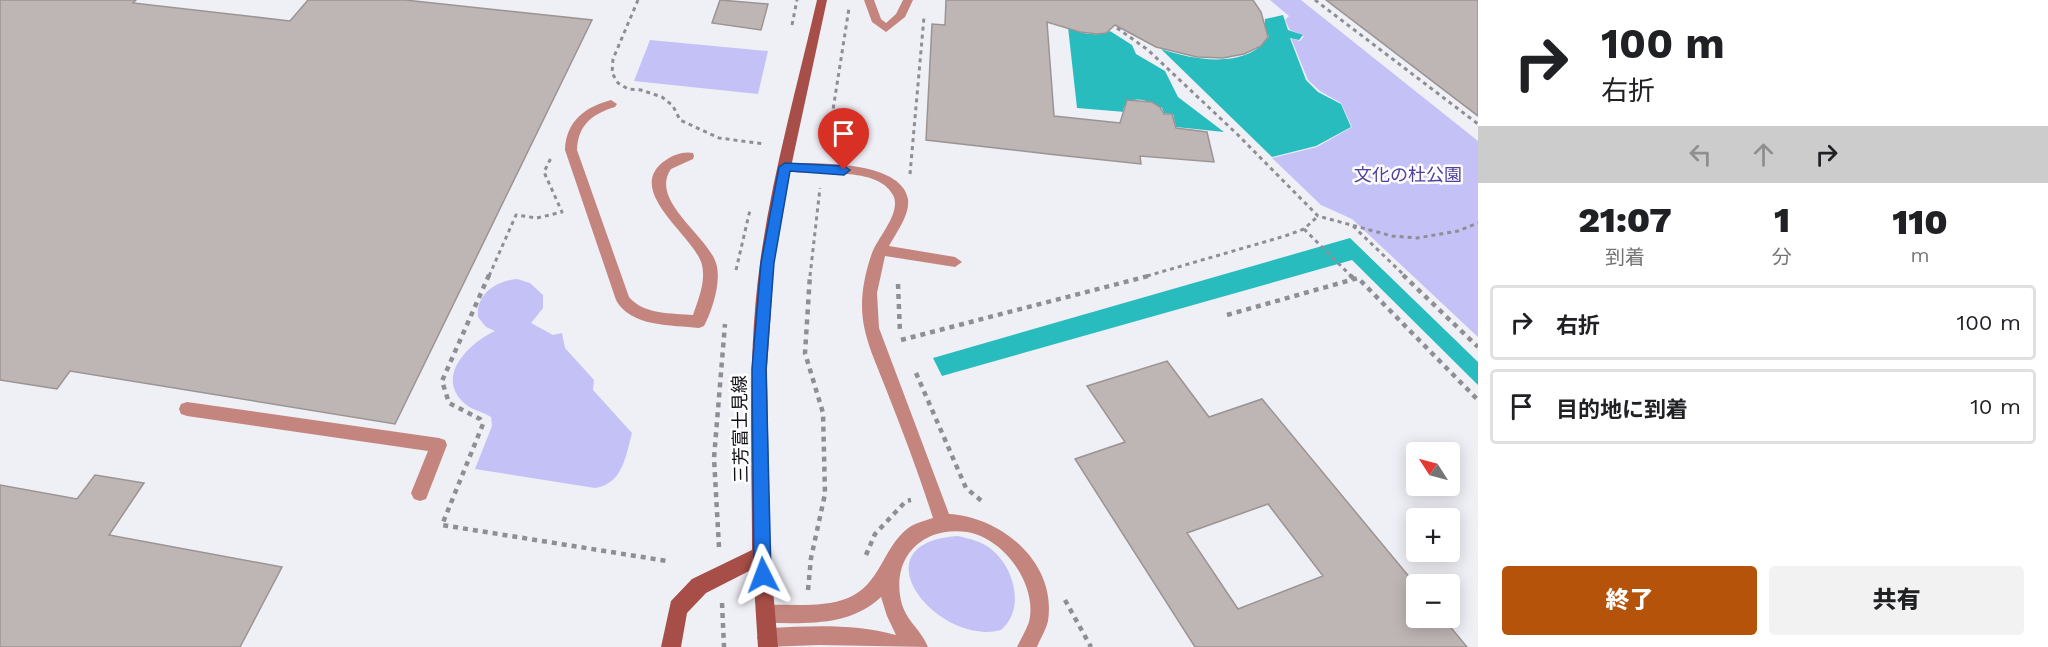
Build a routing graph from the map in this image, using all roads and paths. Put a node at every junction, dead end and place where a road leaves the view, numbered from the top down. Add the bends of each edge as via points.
1 (638, 0) edge
2 (822, 0) edge
3 (850, 0) edge
4 (869, 0) edge
5 (908, 0) edge
6 (1315, 0) edge
7 (1117, 28) dead end
8 (611, 104) dead end
9 (1478, 124) edge
10 (765, 144) dead end
11 (688, 156) dead end
12 (785, 167) junction
13 (824, 169) junction
14 (562, 212) dead end
15 (1318, 216) junction
16 (1478, 223) edge
17 (1352, 225) junction
18 (1304, 230) junction
19 (880, 250) junction
20 (955, 262) dead end
21 (1354, 279) junction
22 (1227, 315) dead end
23 (1478, 347) edge
24 (906, 350) dead end
25 (915, 371) dead end
26 (1478, 400) edge
27 (187, 409) dead end
28 (420, 493) dead end
29 (986, 505) dead end
30 (943, 522) junction
31 (761, 555) junction
32 (667, 561) dead end
33 (891, 568) junction
34 (1064, 598) dead end
35 (811, 613) junction
36 (765, 614) junction
37 (767, 642) edge
38 (670, 647) edge
39 (903, 647) edge
40 (918, 647) edge
41 (1027, 647) edge
42 (1091, 647) edge

1 - 10 path via 613,59 612,73 618,83 662,97 673,106 680,120 718,138
2 - 12 main road, 三芳富士見線
3 - 13 path
4 - 5 lane via 876,20 886,29 901,15
6 - 9 path
7 - 15 path via 1148,50
8 - 11 lane via 587,114 572,132 571,150 623,300 637,313 699,322 710,276 709,264 704,252 659,196 658,181 664,168 675,159
12 - 13 lane
12 - 31 main road, 三芳富士見線 via 767,263 759,369
13 - 19 lane via 870,174 897,189 901,207
13 - 35 path via 810,273 805,353 823,413 825,494 811,558
14 - 32 path via 537,218 516,215 442,381 443,396 449,405 483,424 442,525
15 - 17 path
15 - 18 path
16 - 17 path via 1417,238
17 - 23 path
18 - 21 path
18 - 24 path via 1113,286 901,340
19 - 20 lane
19 - 30 lane via 872,275 869,309 875,341
21 - 22 path
21 - 26 path via 1358,278
25 - 29 path via 966,488
27 - 28 lane via 439,445
30 - 33 lane via 910,537
30 - 41 lane via 989,530 1010,544 1026,564 1037,587 1041,612
31 - 36 main road, 三芳富士見線
31 - 38 main road via 699,586 678,608
33 - 35 lane via 874,592 855,605 830,613
33 - 40 lane via 892,605 899,624
34 - 42 path
35 - 36 lane
36 - 37 main road, 三芳富士見線
37 - 39 lane via 836,634

